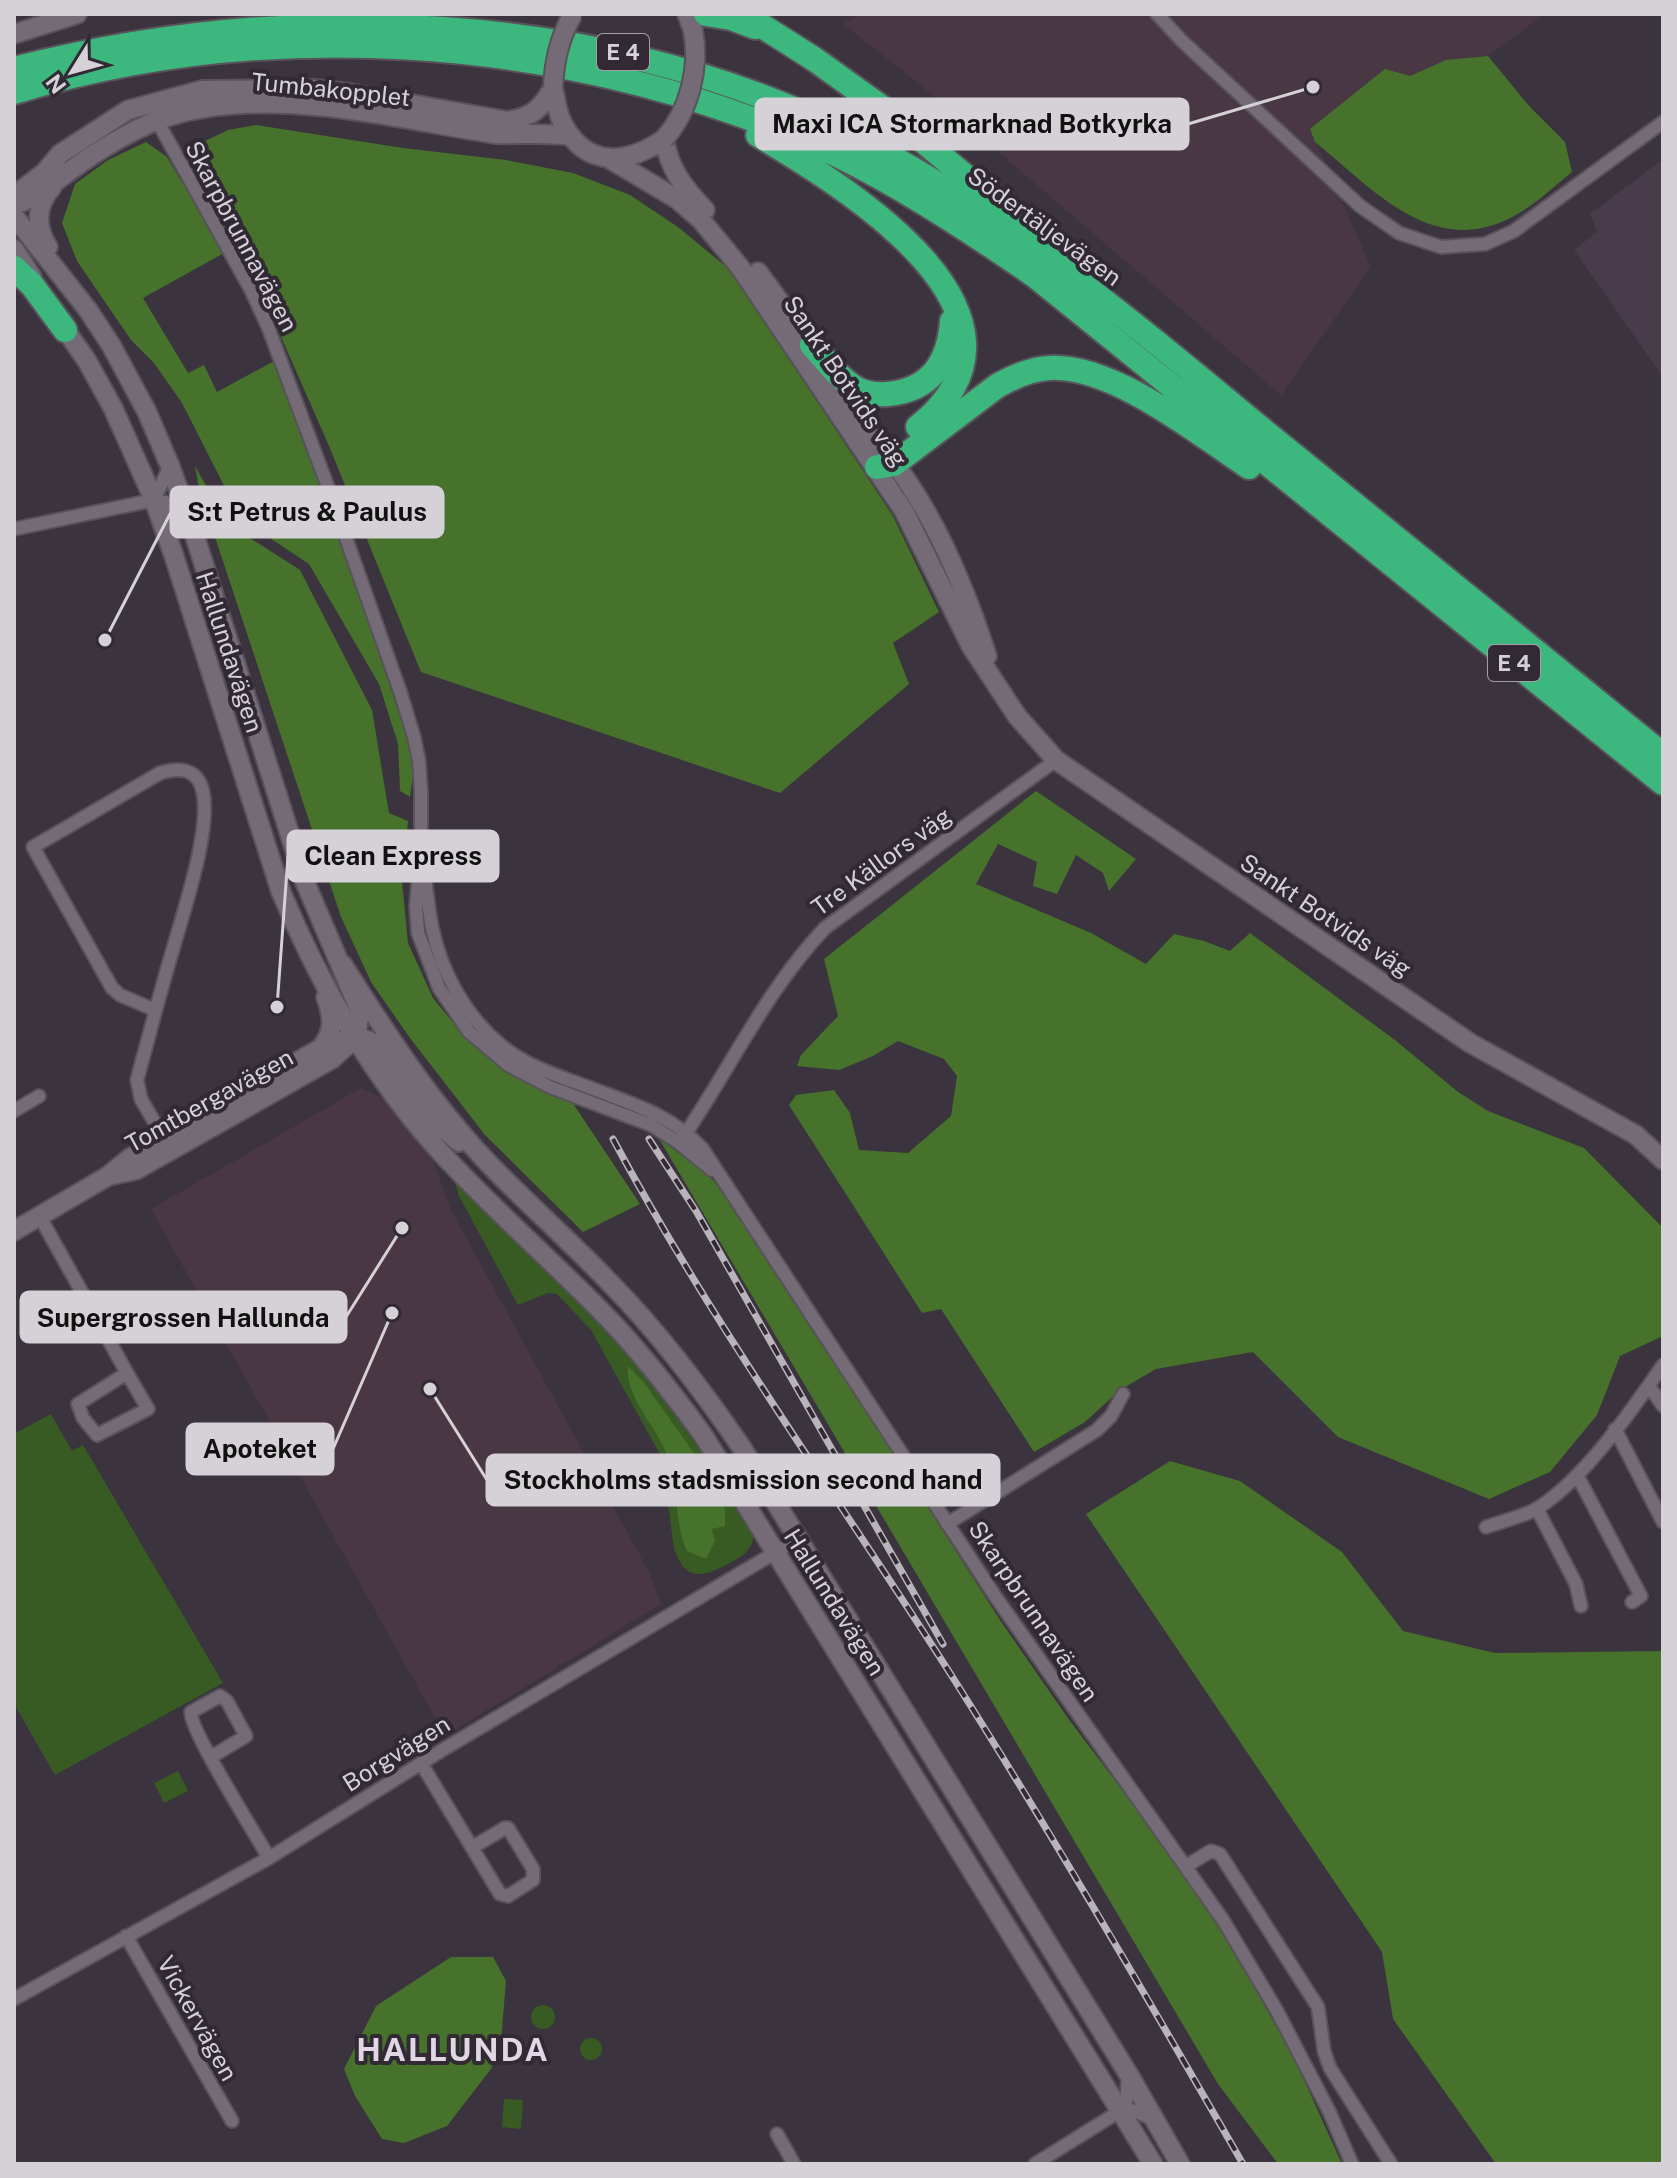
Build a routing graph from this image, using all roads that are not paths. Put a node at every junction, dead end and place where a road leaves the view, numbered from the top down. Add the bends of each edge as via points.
1 (77, 14) edge
2 (573, 14) edge
3 (743, 14) edge
4 (1157, 14) edge
5 (695, 19) edge
6 (14, 34) edge
7 (780, 36) junction
8 (14, 69) edge
9 (14, 92) edge
10 (552, 102) junction
11 (712, 107) junction
12 (152, 113) junction
13 (1663, 122) edge
14 (571, 136) junction
15 (664, 139) junction
16 (60, 154) junction
17 (608, 158) junction
18 (14, 183) edge
19 (55, 184) junction
20 (14, 196) edge
21 (14, 205) edge
22 (14, 216) edge
23 (14, 249) edge
24 (14, 268) edge
25 (952, 299) junction
26 (86, 307) junction
27 (65, 330) junction
28 (812, 345) junction
29 (1159, 345) junction
30 (886, 461) junction
31 (170, 466) junction
32 (154, 500) junction
33 (191, 524) junction
34 (14, 529) edge
35 (1372, 534) junction
36 (1663, 755) edge
37 (1056, 760) junction
38 (1663, 783) edge
39 (299, 936) junction
40 (343, 965) junction
41 (155, 1010) junction
42 (356, 1037) junction
43 (326, 1053) junction
44 (39, 1096) dead end
45 (395, 1096) junction
46 (14, 1111) edge
47 (683, 1137) junction
48 (167, 1144) junction
49 (1663, 1160) edge
50 (490, 1165) junction
51 (40, 1217) junction
52 (14, 1231) edge
53 (1663, 1365) edge
54 (127, 1373) junction
55 (1649, 1386) junction
56 (1123, 1394) dead end
57 (1663, 1406) edge
58 (1615, 1429) junction
59 (1577, 1475) junction
60 (1537, 1509) junction
61 (1663, 1522) edge
62 (947, 1524) junction
63 (1486, 1527) dead end
64 (798, 1539) junction
65 (776, 1553) junction
66 (1632, 1602) dead end
67 (1581, 1606) dead end
68 (211, 1757) junction
69 (421, 1763) junction
70 (473, 1847) junction
71 (269, 1858) junction
72 (1186, 1866) junction
73 (126, 1936) junction
74 (14, 1999) edge
75 (1129, 2075) junction
76 (1120, 2111) junction
77 (1154, 2119) junction
78 (232, 2121) dead end
79 (777, 2134) dead end
80 (794, 2164) edge
81 (1035, 2164) edge
82 (1153, 2164) edge
83 (1180, 2164) edge
84 (1352, 2164) edge
85 (1391, 2164) edge

1 - 6 main road
2 - 10 main road, bridge via 558,47
3 - 7 highway
4 - 13 street via 1360,206 1399,233 1441,247 1485,244 1514,231
5 - 7 highway via 731,18
5 - 15 main road, bridge via 690,91
7 - 29 highway via 888,112 1093,280
8 - 29 highway, Södertäljevägen / E 4 via 136,38 233,23 307,19 414,20 620,52 787,106 935,181
9 - 11 highway, E 4 via 140,62 326,45 473,54 590,73
10 - 12 main road, Tumbakopplet via 531,116 508,121 314,89 202,90
10 - 14 main road
11 - 25 highway via 861,201 919,254
11 - 35 highway, E 4 via 792,135 880,177 960,224
12 - 14 main road, Tumbakopplet via 267,104 495,134
12 - 16 main road, Tumbakopplet via 128,110
12 - 19 main road, Tumbakopplet
12 - 47 street, Skarpbrunnavägen via 251,290 280,354 401,694 419,761 421,848 432,926 449,979 481,1027 503,1047 529,1063 657,1113
14 - 17 main road, Sankt Botvids väg
15 - 17 main road via 637,155
15 - 28 main road, Sankt Botvids väg via 681,185 741,250
16 - 18 main road, Tumbakopplet
16 - 20 main road, Tumbakopplet
17 - 30 main road, Sankt Botvids väg via 677,199 720,241
19 - 21 main road, Tumbakopplet
19 - 26 main road via 40,205 40,229
22 - 26 main road, Hallundavägen
23 - 27 main road, Hallundavägen
24 - 27 highway
25 - 28 highway via 952,325 942,362 929,380 912,390 877,395 859,390
25 - 30 highway via 961,322 959,376 941,408
26 - 31 main road, Hallundavägen via 130,378
27 - 32 main road, Hallundavägen via 113,408
28 - 30 main road, Sankt Botvids väg
29 - 35 highway, Södertäljevägen / E 4
30 - 35 highway via 1016,375 1065,369 1132,391
30 - 37 main road, Sankt Botvids väg via 971,646 1017,716
31 - 32 street
31 - 33 main road, Hallundavägen
32 - 33 street via 174,507
32 - 34 street
32 - 39 main road, Hallundavägen
33 - 40 main road, Hallundavägen via 305,882
35 - 36 highway, E 4
35 - 38 highway, E 4
37 - 47 street, Tre Källors väg via 825,928 779,986
37 - 49 main road, Sankt Botvids väg via 1470,1043 1636,1135
39 - 42 main road, Hallundavägen
39 - 43 main road, Tomtbergavägen via 332,1014
40 - 42 main road, Hallundavägen via 360,1011
40 - 50 main road, Hallundavägen via 415,1075
41 - 41 street via 200,844 203,791 187,769 160,773 33,847 112,988
41 - 48 street via 137,1080 141,1099
42 - 43 main road, Tomtbergavägen
42 - 45 main road, Hallundavägen
42 - 50 main road, Hallundavägen via 373,1043 433,1120
43 - 45 main road, Tomtbergavägen via 360,1059
43 - 48 main road, Tomtbergavägen
44 - 46 street
45 - 65 main road, Hallundavägen via 437,1147 645,1359 703,1435
47 - 62 street, Skarpbrunnavägen via 702,1148
48 - 51 main road, Tomtbergavägen via 130,1158
50 - 64 main road, Hallundavägen via 613,1286 679,1361 735,1437
51 - 52 main road, Tomtbergavägen
51 - 54 street
53 - 55 street
54 - 54 street via 78,1404 97,1435 148,1409
55 - 57 street
55 - 58 street
56 - 62 street via 1097,1430
58 - 59 street
58 - 61 street
59 - 60 street
59 - 66 street via 1641,1596
60 - 63 street
60 - 67 street via 1576,1584
62 - 72 street, Skarpbrunnavägen
64 - 65 street, Borgvägen
64 - 75 main road, Hallundavägen
65 - 69 street, Borgvägen
65 - 76 main road, Hallundavägen
68 - 68 street via 246,1736 220,1696 190,1716
68 - 71 street
69 - 70 street
69 - 71 street, Borgvägen
70 - 70 street via 508,1828 533,1869 533,1880 508,1896 500,1894
71 - 73 street, Borgvägen
72 - 84 street, Skarpbrunnavägen via 1277,2011
72 - 85 street via 1211,1851 1220,1854 1318,2007 1330,2068
73 - 74 street, Borgvägen
73 - 78 street, Vickervägen
75 - 76 street
75 - 77 main road, Hallundavägen
76 - 77 street
76 - 81 street
76 - 82 main road, Hallundavägen
77 - 83 main road, Hallundavägen
79 - 80 street

